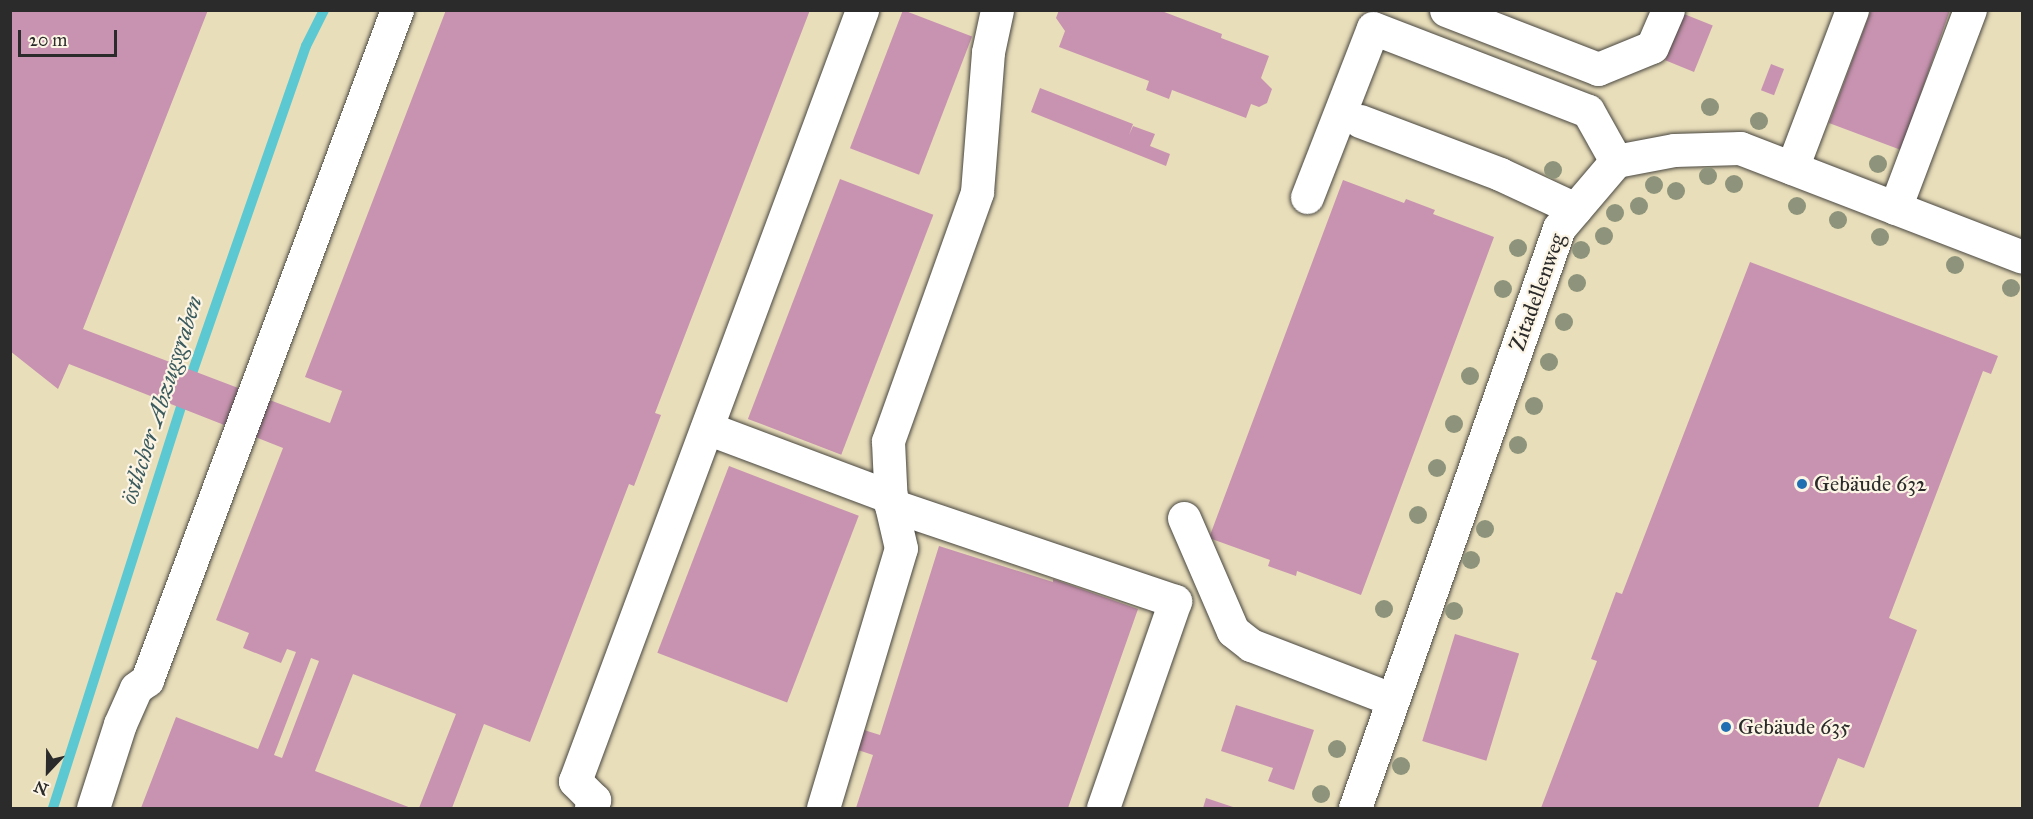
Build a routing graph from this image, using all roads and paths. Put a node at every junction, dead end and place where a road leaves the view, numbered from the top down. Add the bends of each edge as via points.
1 (397, 10) edge
2 (862, 10) edge
3 (998, 10) edge
4 (1446, 10) edge
5 (1668, 10) edge
6 (1852, 10) edge
7 (1970, 10) edge
8 (1360, 121) dead end
9 (1616, 161) junction
10 (1792, 168) junction
11 (1307, 197) dead end
12 (1895, 208) junction
13 (1575, 209) junction
14 (2022, 257) edge
15 (707, 428) junction
16 (891, 501) junction
17 (1184, 518) dead end
18 (1391, 699) junction
19 (93, 808) edge
20 (591, 808) edge
21 (822, 808) edge
22 (1103, 808) edge
23 (1355, 808) edge

1 - 19 street via 147,680 136,688 128,705
2 - 15 street
3 - 16 street via 987,52 977,192 888,441
4 - 5 street via 1598,69 1652,47
6 - 10 street
7 - 12 street
8 - 13 street via 1500,174
9 - 10 street via 1674,150 1740,148
9 - 11 street via 1588,111 1373,28
9 - 13 street, Zitadellenweg
10 - 12 street
12 - 14 street
13 - 18 street, Zitadellenweg via 1559,228
15 - 16 street
15 - 20 street via 575,781 594,800
16 - 21 street via 901,548
16 - 22 street via 1175,602
17 - 18 street via 1233,631 1251,645
18 - 23 street, Zitadellenweg

